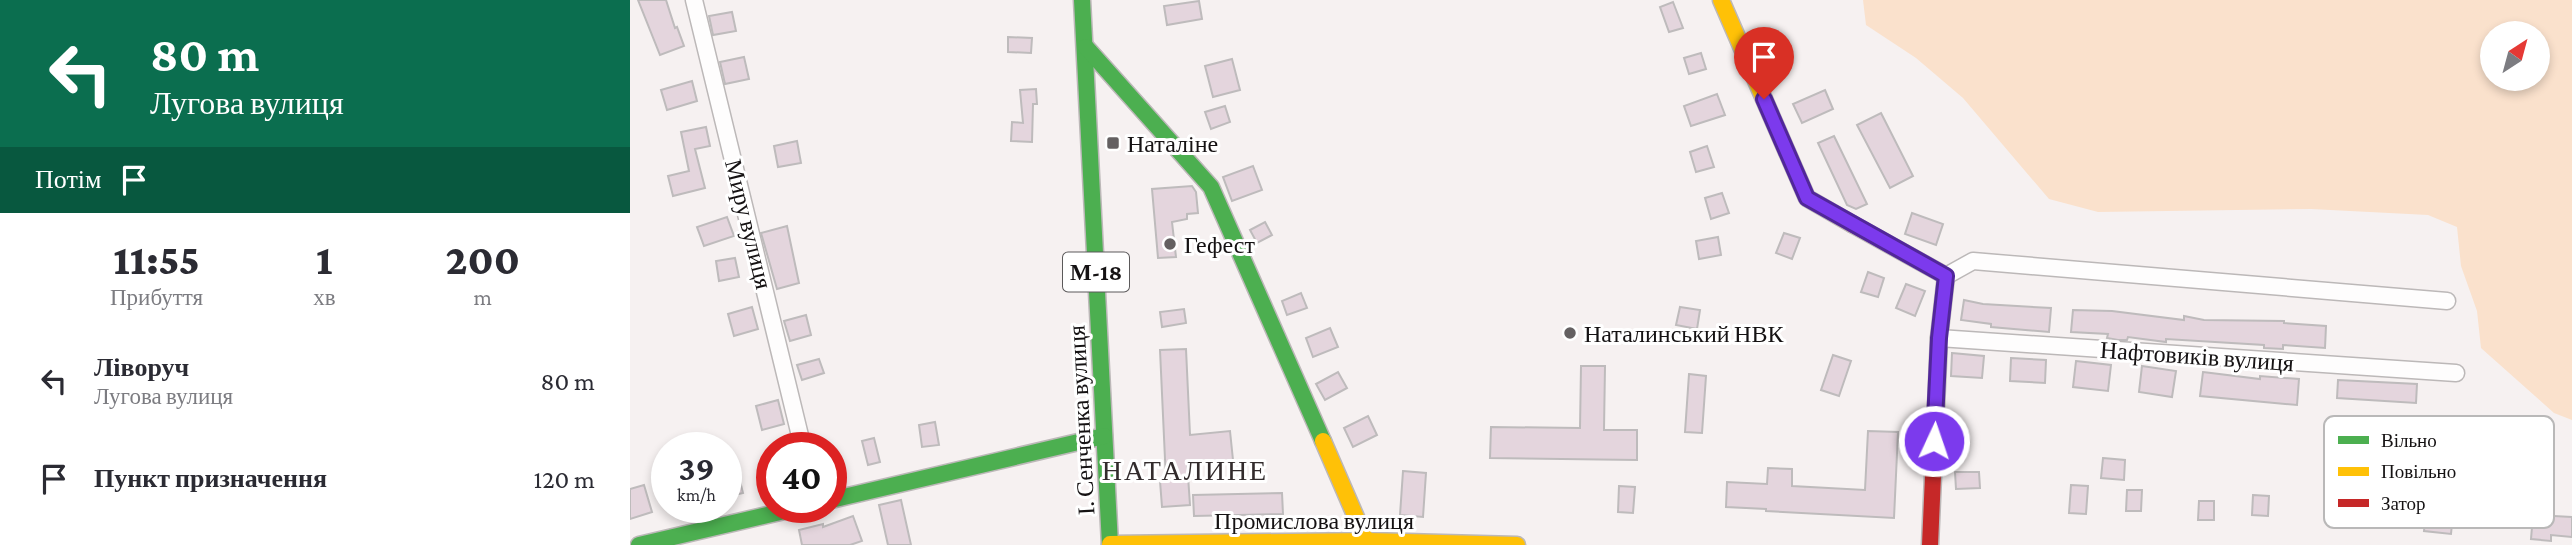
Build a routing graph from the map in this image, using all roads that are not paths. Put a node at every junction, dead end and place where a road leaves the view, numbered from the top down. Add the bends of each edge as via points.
1 (694, 0) edge
2 (1082, 0) edge
3 (1721, 0) edge
4 (1086, 47) junction
5 (1946, 276) junction
6 (2447, 301) dead end
7 (1939, 338) junction
8 (2456, 373) dead end
9 (799, 432) edge
10 (1104, 436) junction
11 (847, 496) edge
12 (756, 518) edge
13 (1368, 543) edge
14 (639, 545) edge
15 (1110, 545) edge
16 (1517, 545) edge
17 (1930, 545) edge

1 - 9 street, Миру вулиця
2 - 4 main road, І. Сенченка вулиця / М-18
3 - 5 main road via 1807,198
4 - 10 main road, І. Сенченка вулиця / М-18
4 - 13 main road via 1211,187
5 - 6 street via 1973,261
5 - 7 main road
7 - 8 street, Нафтовиків вулиця
7 - 17 main road
10 - 11 main road
10 - 15 main road, І. Сенченка вулиця / М-18
12 - 14 main road
13 - 15 main road, Промислова вулиця
13 - 16 main road, Промислова вулиця

